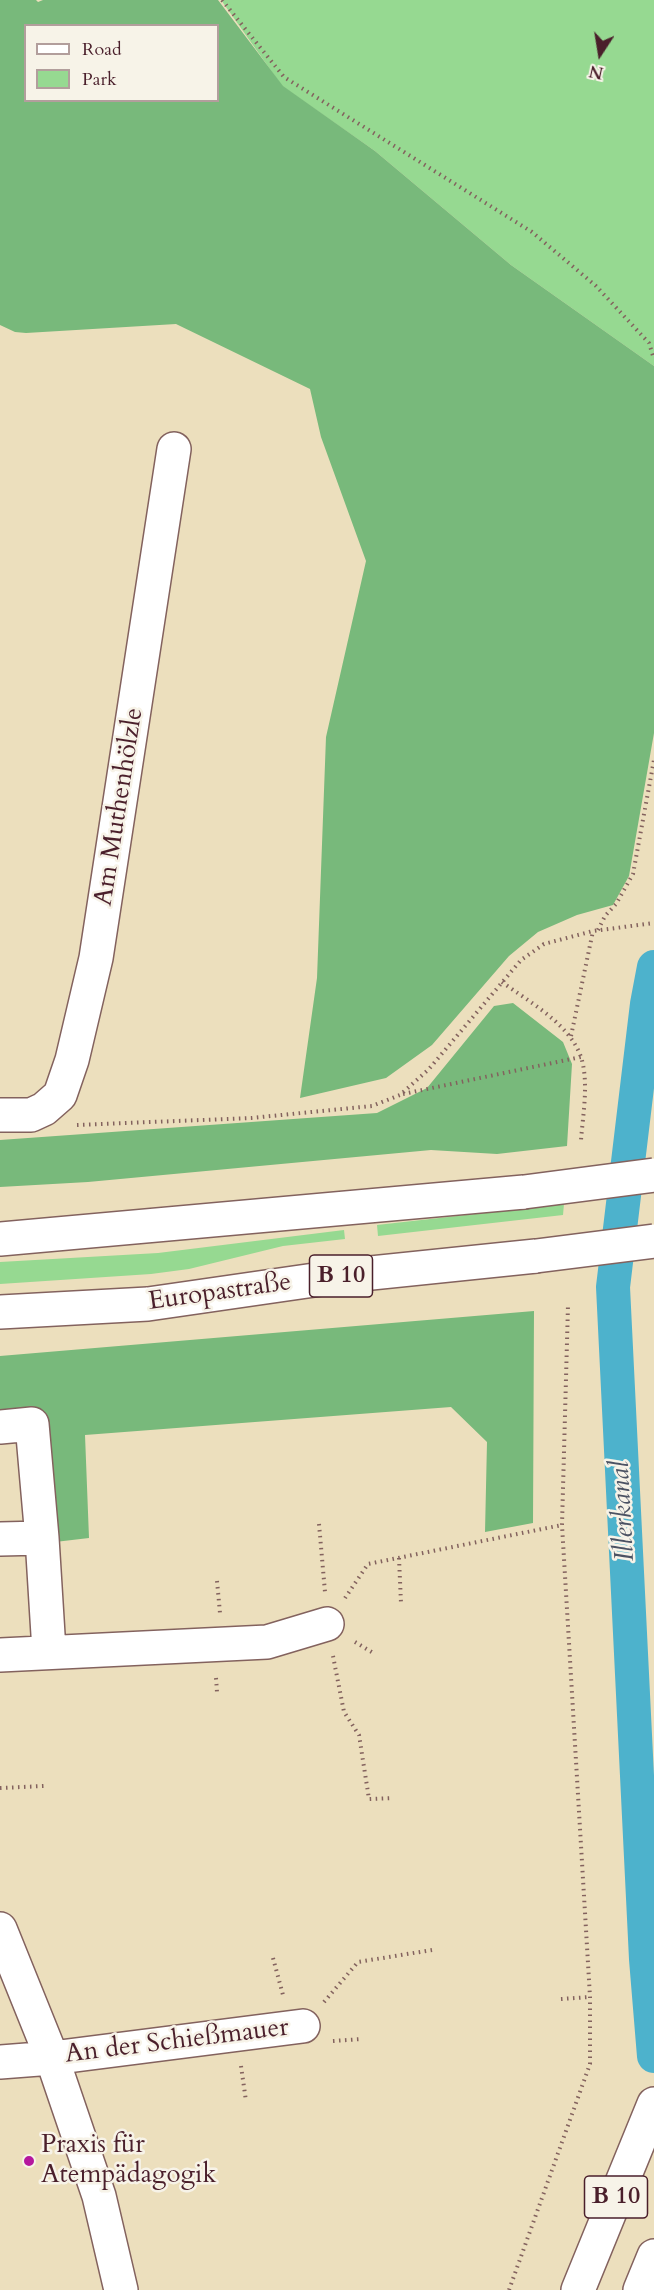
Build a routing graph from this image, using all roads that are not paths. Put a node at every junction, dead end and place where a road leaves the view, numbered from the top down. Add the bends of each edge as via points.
1 (174, 449) dead end
2 (0, 1115) edge
3 (654, 1174) edge
4 (0, 1239) edge
5 (654, 1241) edge
6 (0, 1312) edge
7 (0, 1426) edge
8 (42, 1538) junction
9 (0, 1539) edge
10 (327, 1624) road end
11 (49, 1651) junction
12 (0, 1655) edge
13 (0, 1929) edge
14 (303, 2026) road end
15 (52, 2058) junction
16 (0, 2062) edge
17 (654, 2104) edge
18 (654, 2256) edge
19 (121, 2290) edge
20 (578, 2290) edge
21 (640, 2290) edge

1 - 2 main road, Am Muthenhölzle via 98,946 72,1060 60,1095 44,1109 31,1115
3 - 4 main road, bridge via 524,1192
5 - 6 main road, Europastraße / B 10, bridge via 342,1276 148,1304
7 - 8 main road via 32,1424
8 - 9 main road
8 - 11 main road
10 - 11 main road via 267,1642
11 - 12 main road
13 - 15 main road, An der Schießmauer
14 - 15 main road, An der Schießmauer
15 - 16 main road
15 - 19 main road, An der Schießmauer via 99,2196
17 - 20 main road, B 10
18 - 21 main road

